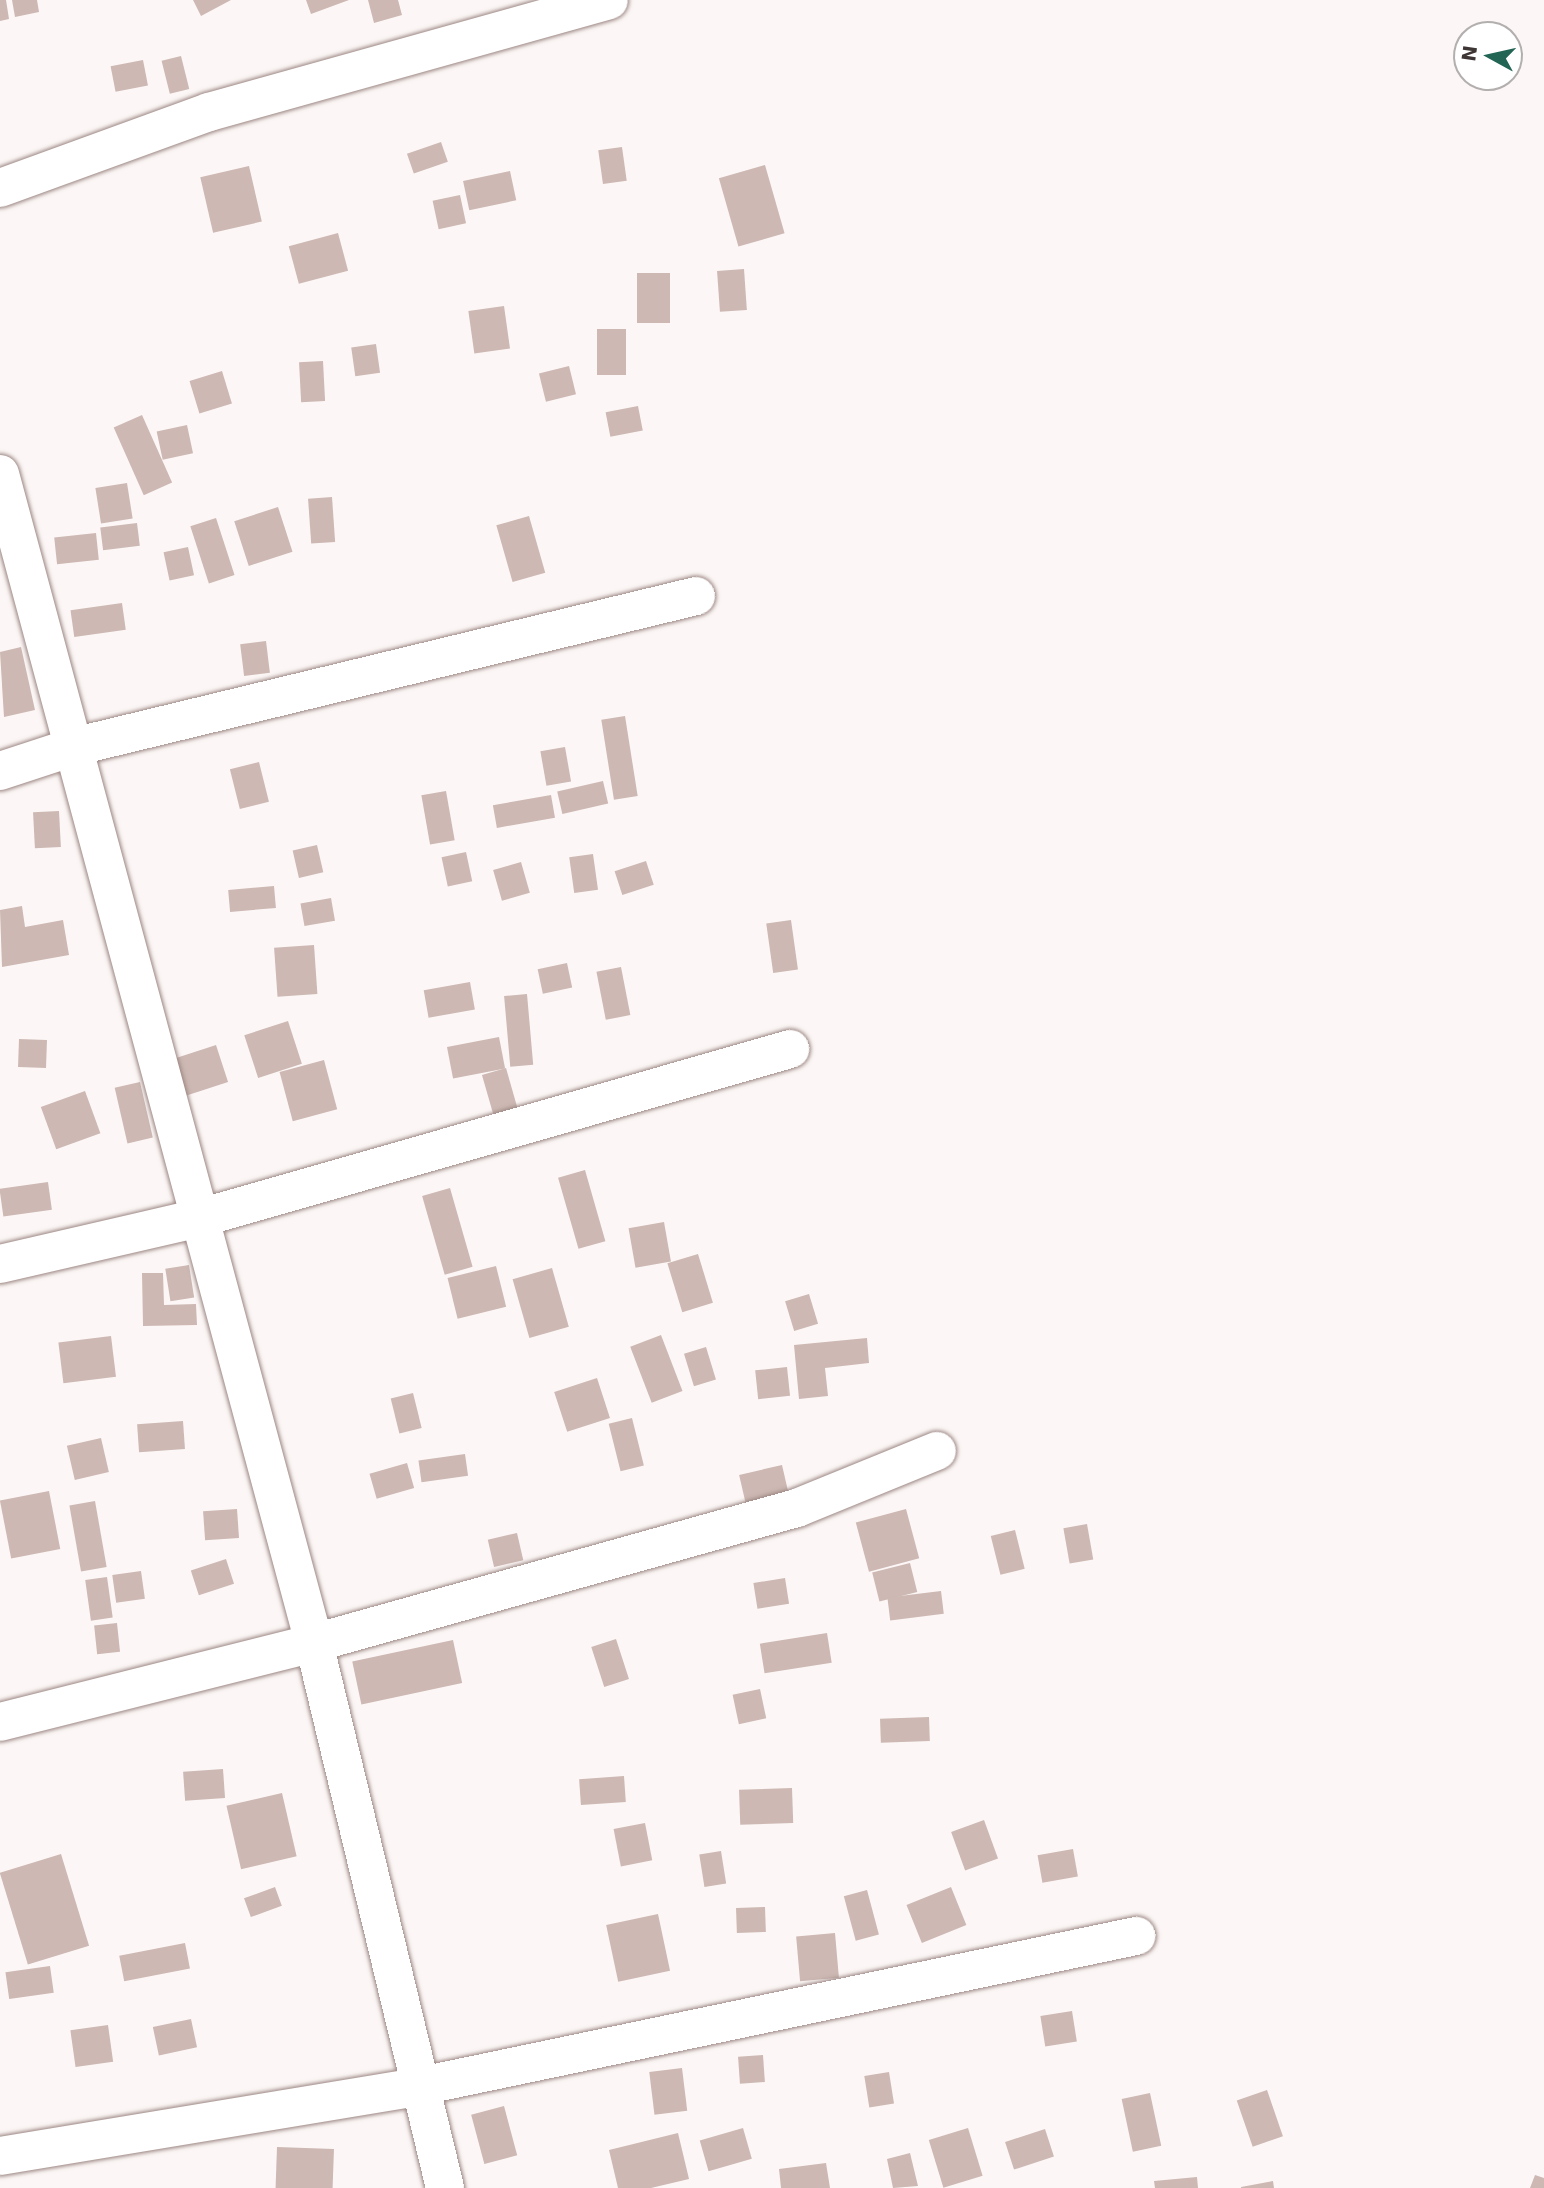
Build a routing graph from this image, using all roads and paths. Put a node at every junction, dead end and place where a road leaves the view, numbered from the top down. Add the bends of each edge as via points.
1 (608, 0) edge
2 (0, 188) edge
3 (0, 474) edge
4 (696, 596) dead end
5 (73, 747) junction
6 (0, 771) edge
7 (790, 1049) dead end
8 (200, 1218) junction
9 (0, 1264) edge
10 (937, 1451) dead end
11 (314, 1643) junction
12 (0, 1722) edge
13 (1136, 1936) dead end
14 (421, 2086) junction
15 (0, 2156) edge
16 (445, 2188) edge

1 - 2 street via 209,112
3 - 5 street
4 - 5 street
5 - 6 street
5 - 8 street
7 - 8 street
8 - 9 street
8 - 11 street
10 - 11 street via 797,1508
11 - 12 street
11 - 14 street
13 - 14 street
14 - 15 street
14 - 16 street

